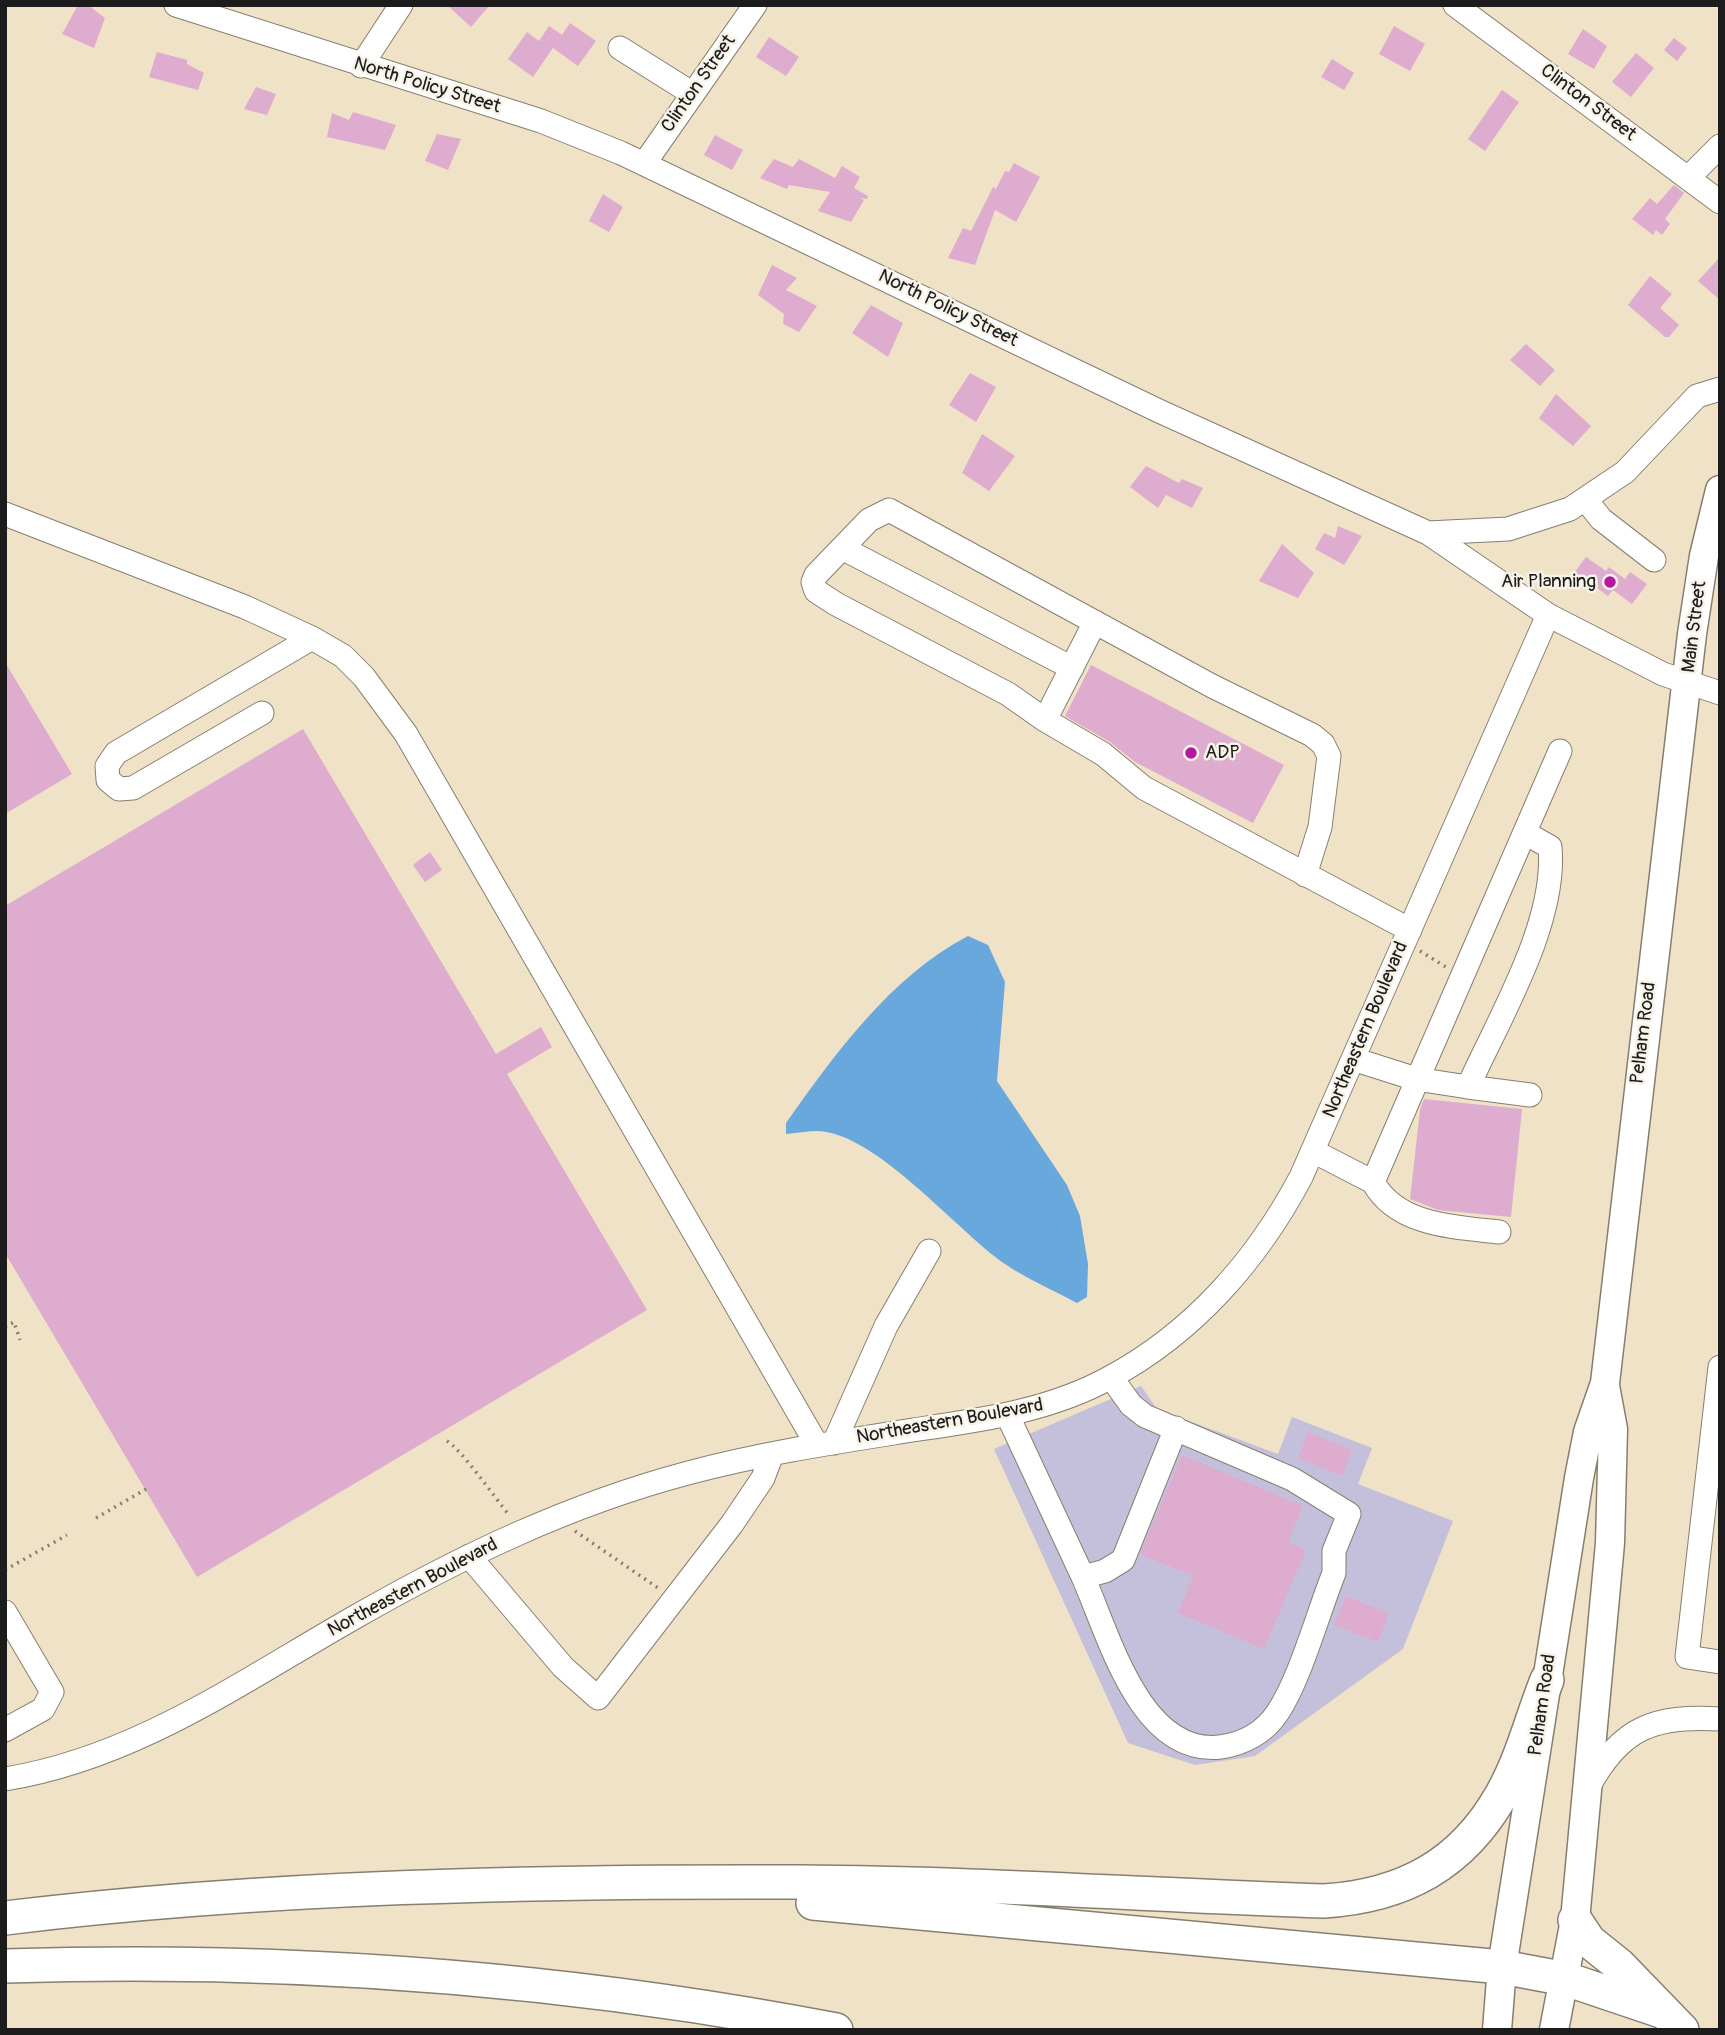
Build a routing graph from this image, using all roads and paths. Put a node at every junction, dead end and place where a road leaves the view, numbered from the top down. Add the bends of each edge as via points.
1 (176, 5) edge
2 (401, 5) edge
3 (755, 5) edge
4 (1455, 5) edge
5 (620, 48) dead end
6 (361, 66) junction
7 (693, 94) junction
8 (1720, 146) edge
9 (644, 164) junction
10 (1688, 178) junction
11 (1720, 202) edge
12 (1720, 389) edge
13 (1720, 490) edge
14 (1586, 500) junction
15 (5, 514) edge
16 (1428, 533) junction
17 (842, 548) junction
18 (1654, 560) dead end
19 (1548, 615) junction
20 (1095, 622) junction
21 (312, 638) junction
22 (1072, 668) junction
23 (1688, 683) junction
24 (1720, 693) edge
25 (262, 713) dead end
26 (1045, 720) junction
27 (1560, 751) dead end
28 (1525, 833) junction
29 (1305, 874) junction
30 (1414, 940) junction
31 (1434, 961) dead end
32 (1353, 1059) junction
33 (1416, 1079) junction
34 (1468, 1087) junction
35 (1530, 1095) dead end
36 (1313, 1151) junction
37 (1373, 1182) junction
38 (1499, 1232) dead end
39 (929, 1251) dead end
40 (5, 1327) edge
41 (20, 1340) dead end
42 (1111, 1377) junction
43 (1719, 1382) edge
44 (1605, 1383) junction
45 (1007, 1415) junction
46 (1176, 1428) junction
47 (447, 1441) dead end
48 (826, 1444) junction
49 (772, 1454) junction
50 (146, 1489) dead end
51 (510, 1517) dead end
52 (96, 1518) dead end
53 (574, 1531) dead end
54 (67, 1535) dead end
55 (469, 1556) junction
56 (5, 1570) edge
57 (1083, 1577) junction
58 (652, 1584) dead end
59 (5, 1612) edge
60 (1720, 1662) edge
61 (1547, 1680) junction
62 (1720, 1719) edge
63 (7, 1724) edge
64 (5, 1779) edge
65 (1585, 1792) junction
66 (524, 1886) junction
67 (5, 1918) edge
68 (1575, 1920) junction
69 (5, 1966) edge
70 (1502, 1967) junction
71 (1566, 1979) junction
72 (1671, 2020) edge
73 (836, 2030) edge
74 (1497, 2030) edge
75 (1554, 2030) edge

1 - 6 street, North Policy Street
2 - 6 street
3 - 7 street, Clinton Street
4 - 10 street, Clinton Street
5 - 7 street
6 - 9 street, North Policy Street via 541,121
7 - 9 street, Clinton Street
8 - 10 street
9 - 16 street, North Policy Street via 1159,411
10 - 11 street, Clinton Street
12 - 14 street via 1697,396 1625,472
13 - 23 main road, Main Street via 1704,556
14 - 16 street via 1554,516 1508,529
14 - 18 street via 1601,519
15 - 21 street via 245,607
16 - 19 street, North Policy Street
17 - 20 street via 869,520 889,510
17 - 22 street
17 - 26 street via 816,575 816,591 1008,694
19 - 23 street, North Policy Street
19 - 30 street, Northeastern Boulevard
20 - 22 street
20 - 29 street via 1323,744 1329,756 1320,827
21 - 25 street via 116,753 107,766 108,780 119,789 133,789
21 - 48 street via 343,656 364,677 406,734
22 - 26 street
23 - 24 street, North Policy Street
23 - 44 main road, Pelham Road
26 - 29 street via 1103,754 1144,788
27 - 28 street
28 - 33 street
28 - 34 street via 1550,847 1548,898 1531,948
29 - 30 street
30 - 31 path
30 - 32 street, Northeastern Boulevard
32 - 33 street
32 - 36 street, Northeastern Boulevard
33 - 34 street
33 - 37 street
34 - 35 street
36 - 37 street
36 - 42 street, Northeastern Boulevard via 1287,1203 1236,1275 1172,1337
37 - 38 street via 1387,1201 1417,1219
39 - 48 street
40 - 41 path via 14,1322
42 - 45 street, Northeastern Boulevard via 1061,1400
42 - 46 street via 1138,1411
43 - 60 street via 1687,1657
44 - 61 main road, Pelham Road via 1579,1478
44 - 65 main road, Pelham Road via 1614,1472
45 - 48 street, Northeastern Boulevard
45 - 57 street
46 - 57 street via 1123,1560
46 - 57 street via 1292,1479 1349,1514 1335,1551 1334,1573 1278,1712 1255,1735 1226,1746 1201,1747 1174,1738 1142,1706
47 - 51 path via 460,1450
48 - 49 street, Northeastern Boulevard
49 - 55 street, Northeastern Boulevard via 687,1473 607,1498
49 - 55 street via 764,1479 732,1524 598,1698 563,1667
50 - 52 path
53 - 58 path
54 - 56 path
55 - 64 street, Northeastern Boulevard via 150,1733 69,1766
59 - 63 street via 52,1692 43,1709
61 - 66 highway via 1503,1793 1463,1846 1414,1881 1354,1899 802,1882
61 - 70 main road, Pelham Road
62 - 65 street via 1673,1719 1636,1730 1611,1752
65 - 68 main road, Pelham Road
66 - 67 highway via 307,1892
66 - 70 highway via 674,1890
68 - 71 main road, Pelham Road
68 - 72 highway via 1589,1941 1619,1965
69 - 73 highway via 258,1964 448,1975 656,1999
70 - 71 highway
70 - 74 main road, Pelham Road
71 - 72 highway
71 - 75 main road, Pelham Road

